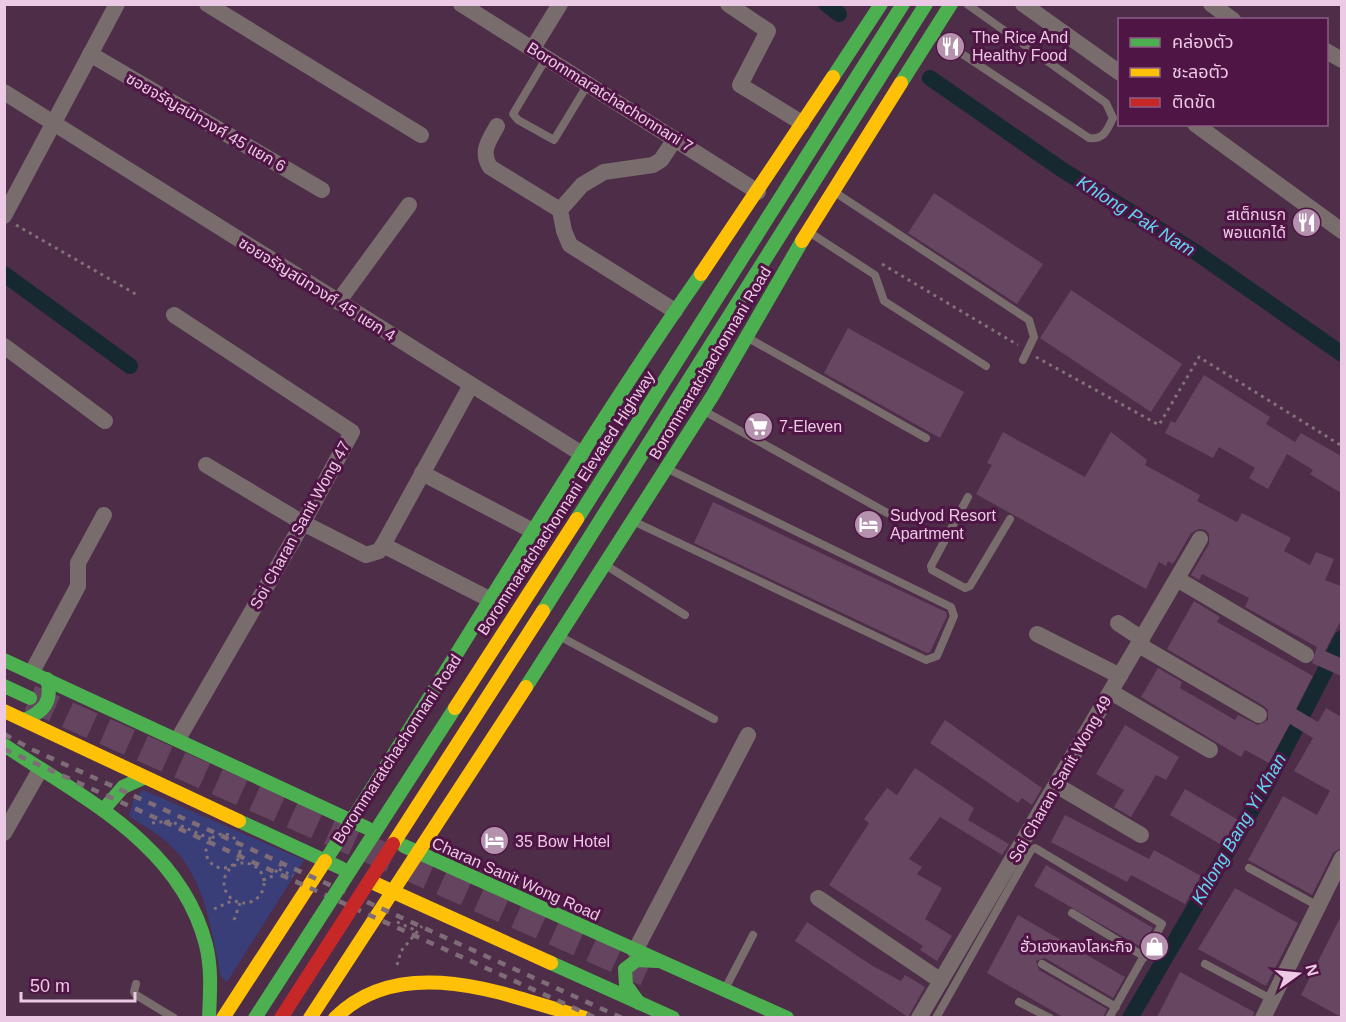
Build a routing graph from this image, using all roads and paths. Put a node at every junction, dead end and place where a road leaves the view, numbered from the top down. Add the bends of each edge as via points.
1 (117, 4) edge
2 (207, 4) edge
3 (460, 4) edge
4 (560, 4) edge
5 (728, 4) edge
6 (881, 4) edge
7 (903, 4) edge
8 (926, 4) edge
9 (951, 4) edge
10 (967, 4) edge
11 (1023, 4) edge
12 (1211, 4) edge
13 (1230, 18) edge
14 (932, 34) junction
15 (1328, 52) edge
16 (540, 53) junction
17 (90, 54) junction
18 (1341, 60) edge
19 (1118, 72) edge
20 (589, 84) junction
21 (4, 92) edge
22 (802, 123) junction
23 (52, 124) junction
24 (497, 126) dead end
25 (1198, 126) edge
26 (421, 135) dead end
27 (675, 139) junction
28 (322, 190) dead end
29 (833, 191) junction
30 (758, 192) junction
31 (8, 198) edge
32 (410, 205) dead end
33 (560, 210) junction
34 (740, 219) junction
35 (10, 220) edge
36 (1341, 231) edge
37 (809, 232) junction
38 (801, 244) junction
39 (874, 260) dead end
40 (138, 296) dead end
41 (338, 302) junction
42 (675, 311) junction
43 (174, 315) dead end
44 (747, 338) junction
45 (4, 346) edge
46 (1025, 356) junction
47 (986, 366) dead end
48 (471, 385) junction
49 (703, 410) junction
50 (105, 421) dead end
51 (926, 438) dead end
52 (1341, 446) edge
53 (582, 454) junction
54 (206, 465) dead end
55 (665, 468) junction
56 (422, 473) junction
57 (968, 497) dead end
58 (104, 515) dead end
59 (891, 515) dead end
60 (1010, 519) dead end
61 (632, 521) junction
62 (303, 523) junction
63 (533, 531) junction
64 (1200, 539) dead end
65 (383, 545) junction
66 (604, 564) junction
67 (1177, 579) junction
68 (491, 600) junction
69 (685, 615) dead end
70 (1118, 623) dead end
71 (1037, 634) dead end
72 (558, 635) junction
73 (1140, 642) junction
74 (1306, 655) dead end
75 (4, 660) edge
76 (448, 670) junction
77 (39, 676) junction
78 (1120, 676) junction
79 (4, 686) edge
80 (1111, 692) junction
81 (30, 698) tunnel mouth
82 (512, 708) junction
83 (4, 711) edge
84 (1259, 715) dead end
85 (714, 719) dead end
86 (24, 720) junction
87 (748, 735) dead end
88 (178, 739) junction
89 (4, 745) edge
90 (1210, 750) dead end
91 (394, 755) junction
92 (40, 770) junction
93 (143, 778) junction
94 (1056, 785) junction
95 (457, 794) junction
96 (103, 810) junction
97 (351, 820) junction
98 (152, 822) dead end
99 (4, 833) edge
100 (1141, 835) dead end
101 (211, 839) junction
102 (419, 853) junction
103 (1341, 858) edge
104 (283, 860) dead end
105 (324, 860) junction
106 (231, 867) junction
107 (1249, 868) dead end
108 (279, 869) junction
109 (293, 876) dead end
110 (263, 880) junction
111 (393, 892) junction
112 (818, 898) dead end
113 (234, 900) junction
114 (240, 903) junction
115 (1318, 906) junction
116 (207, 912) dead end
117 (1072, 913) dead end
118 (234, 920) dead end
119 (397, 922) dead end
120 (425, 923) dead end
121 (417, 931) junction
122 (753, 935) dead end
123 (635, 951) junction
124 (1144, 957) junction
125 (657, 961) junction
126 (1042, 964) dead end
127 (1205, 964) dead end
128 (397, 967) dead end
129 (941, 981) junction
130 (136, 984) dead end
131 (724, 990) junction
132 (1271, 999) junction
133 (1019, 1002) dead end
134 (233, 1003) junction
135 (639, 1003) junction
136 (1116, 1007) junction
137 (174, 1017) edge
138 (209, 1017) edge
139 (223, 1017) edge
140 (243, 1017) edge
141 (255, 1017) edge
142 (281, 1017) edge
143 (289, 1017) edge
144 (310, 1017) edge
145 (335, 1017) edge
146 (585, 1017) edge
147 (673, 1017) edge
148 (787, 1017) edge
149 (919, 1017) edge
150 (936, 1017) edge
151 (1050, 1017) edge
152 (1109, 1017) edge
153 (1263, 1017) edge

1 - 17 street
2 - 26 street
3 - 16 street, Borommaratchachonnani 7
4 - 16 street
5 - 22 street via 768,31 740,85
6 - 22 main road, Borommaratchachonnani Road
7 - 141 main road, Borommaratchachonnani Elevated Highway, bridge
8 - 142 main road, bridge via 593,533
9 - 14 main road, Borommaratchachonnani Road
10 - 14 lane via 1106,103 1113,118 1104,135 1089,138
11 - 19 street
12 - 13 street
14 - 29 main road, Borommaratchachonnani Road
15 - 18 street
16 - 20 street, Borommaratchachonnani 7
16 - 20 lane via 515,110 518,120 554,140
17 - 23 street
17 - 28 street, ซอยจรัญสนิทวงศ์ 45 แยก 6
20 - 27 street, Borommaratchachonnani 7
21 - 23 street, ซอยจรัญสนิทวงศ์ 45 แยก 4
22 - 30 main road, Borommaratchachonnani Road
23 - 31 street
23 - 41 street, ซอยจรัญสนิทวงศ์ 45 แยก 4
24 - 33 street via 485,146 490,167
25 - 36 street
27 - 30 street, Borommaratchachonnani 7
27 - 33 street via 653,165 604,172 582,184
29 - 37 main road, Borommaratchachonnani Road
29 - 46 lane via 1029,320 1034,332
30 - 34 main road, Borommaratchachonnani Road
31 - 35 street
32 - 41 street
33 - 42 street via 570,245
34 - 42 main road, Borommaratchachonnani Road
34 - 140 main road, Borommaratchachonnani Road via 682,342
35 - 40 path
37 - 38 main road, Borommaratchachonnani Road
37 - 47 lane via 875,274 884,302
38 - 44 main road, Borommaratchachonnani Road
38 - 143 main road, Borommaratchachonnani Road via 700,374
39 - 46 path
41 - 48 street, ซอยจรัญสนิทวงศ์ 45 แยก 4
42 - 53 main road, Borommaratchachonnani Road
43 - 62 street, Soi Charan Sanit Wong 47 via 352,432
44 - 49 main road, Borommaratchachonnani Road
44 - 51 lane
45 - 50 street
46 - 52 path via 1159,425 1199,357
48 - 53 street, ซอยจรัญสนิทวงศ์ 45 แยก 4
48 - 56 street
49 - 55 main road, Borommaratchachonnani Road
49 - 59 lane
53 - 63 main road, Borommaratchachonnani Road
54 - 62 street
55 - 61 main road, Borommaratchachonnani Road
55 - 61 lane via 951,607 954,616 937,656 926,660
56 - 63 street
56 - 65 street
57 - 60 lane via 931,566 965,588 970,586
58 - 77 street via 78,563 78,586
61 - 66 main road, Borommaratchachonnani Road
62 - 65 street via 366,555 379,551
62 - 88 street, Soi Charan Sanit Wong 47
63 - 68 main road, Borommaratchachonnani Road
64 - 67 street, Soi Charan Sanit Wong 49
65 - 68 street
66 - 69 lane
66 - 72 main road, Borommaratchachonnani Road
67 - 73 street, Soi Charan Sanit Wong 49
67 - 74 street
68 - 76 main road, Borommaratchachonnani Road
70 - 73 street
71 - 78 street
72 - 82 main road, Borommaratchachonnani Road
72 - 85 lane
73 - 78 street, Soi Charan Sanit Wong 49
73 - 84 street
75 - 77 main road, Charan Sanit Wong Road
76 - 82 main road via 448,690 456,710 471,719 496,719
76 - 91 main road, Borommaratchachonnani Road
77 - 86 main road via 50,690 48,706 40,715
77 - 88 main road, Charan Sanit Wong Road
78 - 80 street, Soi Charan Sanit Wong 49
79 - 81 main road
80 - 90 street
80 - 94 street, Soi Charan Sanit Wong 49
82 - 95 main road, Borommaratchachonnani Road
83 - 86 main road
86 - 93 main road
87 - 123 street
88 - 97 main road, Charan Sanit Wong Road
89 - 92 main road
91 - 95 main road via 392,777 400,797 416,807 440,806
91 - 97 main road, Borommaratchachonnani Road
92 - 96 main road
92 - 99 street
93 - 96 main road via 123,787
93 - 105 main road
94 - 100 street
94 - 129 street, Soi Charan Sanit Wong 49
95 - 102 main road, Borommaratchachonnani Road
96 - 138 main road via 161,857 190,899 206,945
97 - 102 main road, Charan Sanit Wong Road
97 - 105 main road, Borommaratchachonnani Road
98 - 101 path via 170,821
101 - 106 path via 206,848 207,859 220,869
101 - 106 path via 227,835 237,842 238,858
102 - 111 main road, Borommaratchachonnani Road
102 - 123 main road, Charan Sanit Wong Road
103 - 115 street
104 - 108 path
105 - 111 main road
105 - 134 main road, Borommaratchachonnani Road
106 - 110 path via 250,864
106 - 113 path via 224,885
107 - 115 lane
108 - 109 path
108 - 110 path
110 - 114 path via 258,897
111 - 135 main road
111 - 144 main road, Borommaratchachonnani Road
112 - 129 street
113 - 114 path
113 - 116 path
114 - 118 path
115 - 132 street
117 - 124 lane
119 - 121 path
120 - 121 path
121 - 128 path via 401,951
122 - 131 lane
123 - 125 main road, Charan Sanit Wong Road
124 - 136 lane
124 - 150 lane via 1162,927 1161,922 1034,848
125 - 131 main road, Charan Sanit Wong Road
125 - 135 main road via 637,960 625,969 626,985
126 - 136 lane
127 - 132 lane
129 - 149 street, Soi Charan Sanit Wong 49
130 - 137 lane via 134,994
131 - 148 main road, Charan Sanit Wong Road
132 - 153 street
133 - 151 lane
134 - 139 main road, Borommaratchachonnani Road
134 - 143 main road via 253,996 271,998 284,1007
135 - 147 main road
136 - 152 lane
145 - 146 main road via 366,993 414,983 481,988

